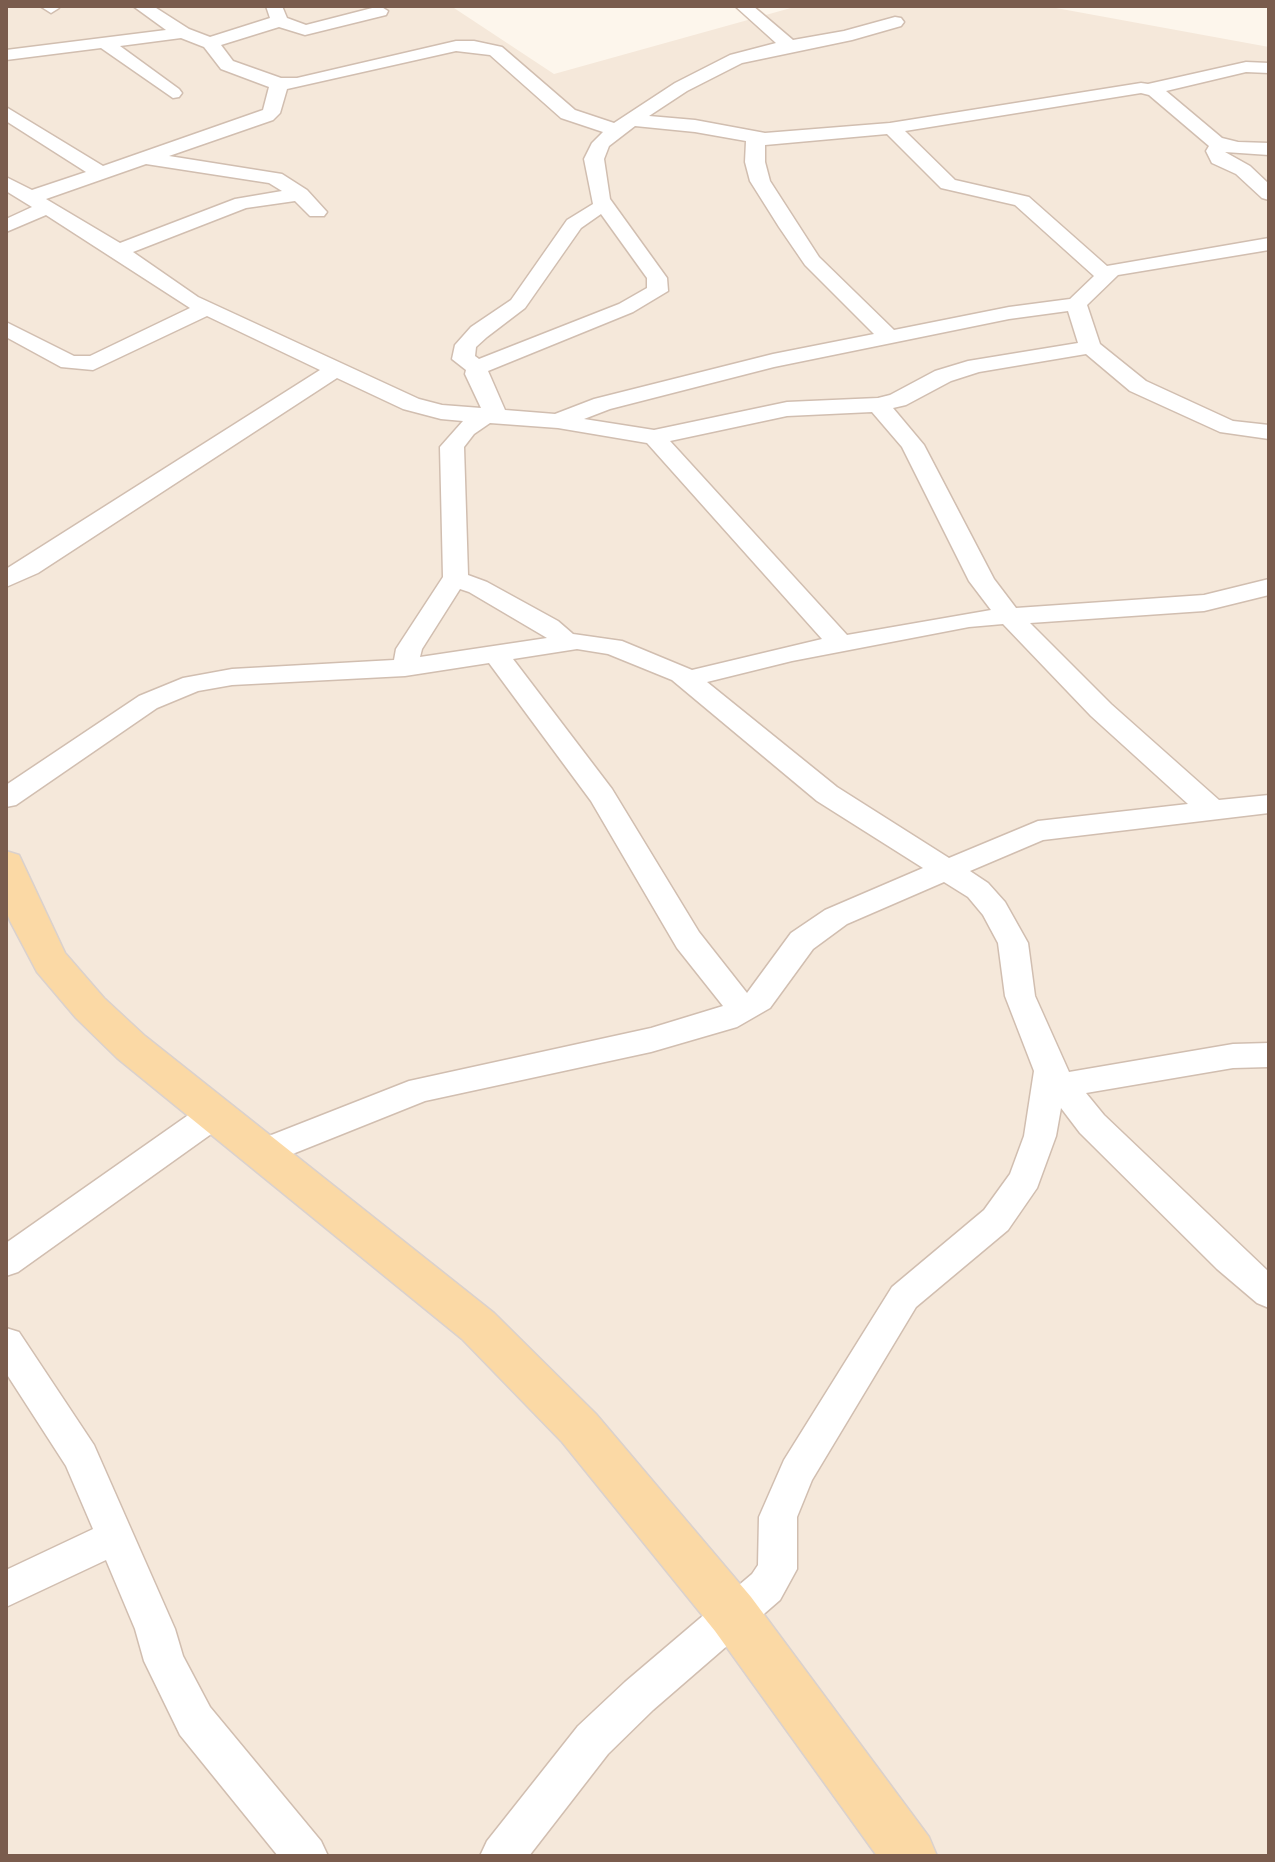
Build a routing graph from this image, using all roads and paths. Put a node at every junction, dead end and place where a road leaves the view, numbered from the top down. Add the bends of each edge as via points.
1 (141, 6) edge
2 (743, 6) edge
3 (380, 11) dead end
4 (276, 13) edge
5 (895, 22) dead end
6 (183, 33) junction
7 (105, 43) junction
8 (210, 43) junction
9 (789, 46) junction
10 (6, 55) edge
11 (1269, 68) edge
12 (279, 84) junction
13 (1150, 89) junction
14 (173, 93) dead end
15 (6, 113) edge
16 (624, 125) junction
17 (896, 129) junction
18 (756, 139) junction
19 (1223, 145) junction
20 (1269, 149) edge
21 (140, 160) junction
22 (101, 173) junction
23 (6, 183) edge
24 (300, 194) junction
25 (1269, 194) edge
26 (40, 202) junction
27 (605, 206) junction
28 (317, 212) dead end
29 (6, 226) edge
30 (1269, 244) edge
31 (118, 251) junction
32 (1107, 276) junction
33 (1076, 304) junction
34 (207, 308) junction
35 (6, 328) edge
36 (889, 337) junction
37 (1090, 347) junction
38 (478, 367) junction
39 (336, 369) junction
40 (878, 405) junction
41 (490, 418) junction
42 (558, 421) junction
43 (1269, 432) edge
44 (654, 437) junction
45 (6, 579) edge
46 (456, 579) junction
47 (1269, 587) edge
48 (1008, 615) junction
49 (569, 643) junction
50 (841, 644) junction
51 (497, 655) junction
52 (405, 668) junction
53 (687, 679) junction
54 (6, 798) edge
55 (1269, 804) edge
56 (1214, 812) junction
57 (6, 864) edge
58 (948, 871) junction
59 (744, 1011) junction
60 (1269, 1055) edge
61 (1056, 1078) junction
62 (216, 1113) junction
63 (263, 1152) junction
64 (6, 1262) edge
65 (1269, 1293) edge
66 (6, 1343) edge
67 (115, 1537) junction
68 (6, 1589) edge
69 (733, 1614) junction
70 (306, 1856) edge
71 (502, 1856) edge
72 (910, 1856) edge

1 - 6 street
2 - 9 street
3 - 4 street via 305,30
4 - 8 street
5 - 9 street
6 - 7 street
6 - 8 street
7 - 10 street
7 - 14 street
8 - 12 street via 227,65
9 - 16 street via 736,59
11 - 13 street via 1246,67
12 - 16 street via 474,46 496,51 568,114
12 - 21 street via 266,116
13 - 17 street
13 - 19 street
15 - 22 street
16 - 18 street via 695,126
16 - 27 street via 601,143 594,159
17 - 18 street
17 - 32 street via 948,184 1022,201
18 - 36 street via 760,181 789,227 812,261
19 - 20 street
19 - 25 street via 1215,151 1219,159 1243,170
21 - 22 street
21 - 24 street via 251,172 275,178
22 - 26 street
23 - 26 street
24 - 28 street
24 - 31 street via 242,203
26 - 29 street
26 - 31 street
27 - 38 street via 574,224 518,304 466,345 463,359
27 - 38 street via 657,278 658,291
30 - 32 street via 1121,268
31 - 34 street
32 - 33 street
33 - 36 street
33 - 37 street
34 - 35 street via 93,363 69,362
34 - 39 street
36 - 42 street via 688,382
37 - 40 street via 976,366
37 - 43 street via 1164,400 1228,427
38 - 41 street
39 - 41 street via 411,404
39 - 45 street
40 - 44 street via 787,409
40 - 48 street via 912,445 982,581
41 - 42 street
41 - 46 street via 466,429 452,447
42 - 44 street
44 - 50 street
46 - 49 street via 549,627
46 - 52 street via 409,649
47 - 48 street via 1204,603
48 - 50 street
48 - 56 street via 1101,710
49 - 51 street
49 - 53 street via 613,647
50 - 53 street
51 - 52 street
51 - 59 street via 602,796 688,940
52 - 54 street via 192,684 148,702
53 - 58 street via 827,794
55 - 56 street
56 - 58 street via 1038,831
57 - 62 main road via 51,962 131,1047
58 - 59 street via 818,928
58 - 61 street via 978,890 1013,943 1020,996
59 - 63 street via 688,1031 420,1090
60 - 61 street
61 - 65 street via 1092,1124
61 - 69 street via 1025,1179 996,1220 904,1297 797,1472 778,1517 777,1569 766,1587
62 - 63 main road
62 - 64 street
63 - 69 main road via 478,1326 579,1428
66 - 67 street via 81,1457
67 - 68 street
67 - 70 street via 164,1661 195,1721
69 - 71 street via 593,1740
69 - 72 main road

